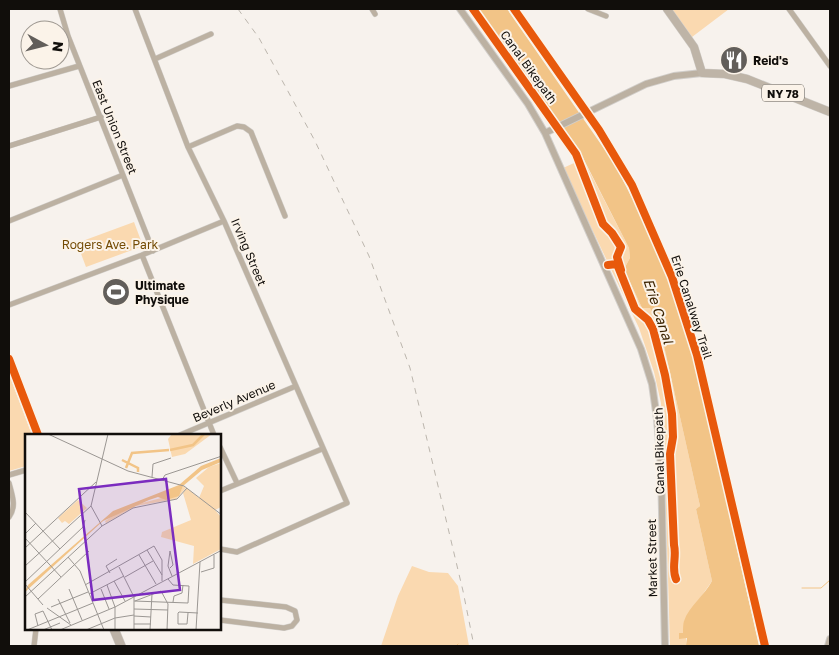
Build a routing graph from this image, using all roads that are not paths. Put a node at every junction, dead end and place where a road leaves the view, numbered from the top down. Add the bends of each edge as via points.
1 (60, 9) edge
2 (136, 9) edge
3 (460, 9) edge
4 (588, 9) edge
5 (667, 9) edge
6 (789, 9) edge
7 (606, 16) dead end
8 (211, 34) dead end
9 (155, 58) junction
10 (80, 66) junction
11 (830, 66) edge
12 (702, 73) junction
13 (9, 86) edge
14 (830, 112) edge
15 (101, 117) junction
16 (545, 133) junction
17 (9, 146) edge
18 (188, 147) junction
19 (124, 175) junction
20 (284, 216) dead end
21 (9, 221) edge
22 (224, 221) junction
23 (153, 251) junction
24 (142, 255) junction
25 (9, 305) edge
26 (9, 359) edge
27 (296, 386) junction
28 (208, 423) junction
29 (38, 434) edge
30 (182, 434) edge
31 (214, 434) edge
32 (221, 449) edge
33 (322, 449) junction
34 (25, 470) edge
35 (9, 475) edge
36 (9, 483) edge
37 (237, 483) junction
38 (221, 491) edge
39 (10, 516) edge
40 (221, 549) edge
41 (221, 600) edge
42 (221, 620) edge
43 (36, 630) edge
44 (114, 630) edge
45 (830, 639) edge
46 (34, 646) edge
47 (121, 646) edge
48 (665, 646) edge
49 (828, 646) edge

1 - 10 street, East Union Street
2 - 9 street, Irving Street
3 - 16 street, Market Street
4 - 7 street
5 - 12 main road via 694,47
6 - 11 street
8 - 9 street
9 - 18 street, Irving Street
10 - 13 street
10 - 15 street, East Union Street
12 - 14 main road, NY 78 via 747,79
12 - 16 street via 646,84
15 - 17 street
15 - 19 street, East Union Street
16 - 48 street, Market Street via 641,349 652,384 661,467
18 - 20 street via 237,126 251,132
18 - 22 street, Irving Street
19 - 21 street
19 - 23 street, East Union Street
22 - 23 street
22 - 27 street, Irving Street
23 - 24 street
24 - 25 street
24 - 28 street
26 - 29 highway
27 - 28 street, Beverly Avenue
27 - 33 street, Irving Street
28 - 30 street, Beverly Avenue
28 - 31 street
32 - 37 street
33 - 37 street
33 - 40 street, Irving Street via 347,503 237,552
34 - 35 street
36 - 39 street via 14,503
37 - 38 street
41 - 42 street via 286,607 295,611 297,620 284,628
43 - 46 street
44 - 47 highway
45 - 49 street

